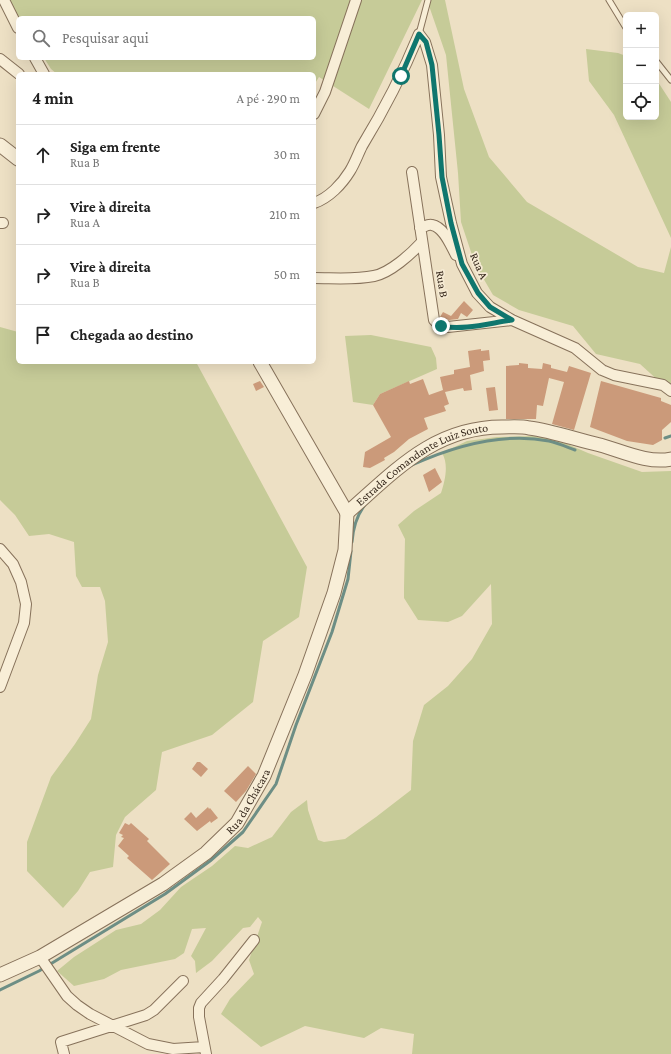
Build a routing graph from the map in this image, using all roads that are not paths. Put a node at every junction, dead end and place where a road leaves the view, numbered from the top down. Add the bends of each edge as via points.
1 (4, 0) edge
2 (356, 0) edge
3 (428, 0) edge
4 (609, 0) edge
5 (623, 23) edge
6 (16, 24) edge
7 (419, 34) junction
8 (0, 59) edge
9 (36, 60) edge
10 (659, 64) edge
11 (16, 72) edge
12 (43, 72) edge
13 (671, 80) edge
14 (316, 110) edge
15 (0, 145) edge
16 (16, 157) edge
17 (412, 172) dead end
18 (316, 203) edge
19 (420, 228) junction
20 (422, 242) junction
21 (462, 264) junction
22 (316, 278) edge
23 (512, 320) junction
24 (261, 364) edge
25 (671, 391) edge
26 (671, 459) edge
27 (347, 513) junction
28 (0, 549) edge
29 (0, 687) edge
30 (254, 940) dead end
31 (40, 957) junction
32 (0, 975) edge
33 (183, 981) dead end
34 (113, 1025) junction
35 (205, 1051) edge
36 (64, 1054) edge

1 - 6 street
2 - 14 street via 326,92
3 - 7 lane
4 - 5 lane
7 - 18 street via 392,95 350,171 334,191
7 - 21 street, Rua A via 426,42 432,65 442,177
8 - 11 street
9 - 12 street
10 - 13 lane
15 - 16 street
17 - 19 street, Rua B
19 - 20 street, Rua B
19 - 21 street via 429,225 438,228
20 - 22 street via 409,255 375,276
20 - 23 street, Rua B via 434,320 437,324 448,327 467,326
21 - 23 street, Rua A via 478,293 490,307
23 - 25 street, Rua A via 575,348 602,370 663,385
24 - 27 street, Estrada Comandante Luiz Souto
26 - 27 street, Estrada Comandante Luiz Souto via 643,458 529,428 489,427 459,433 429,446 393,472
27 - 31 street, Rua da Chácara via 345,550 334,593 305,675 264,776 237,823 206,853 163,884
28 - 29 street via 13,564 21,582 26,604 24,623
30 - 35 street via 201,1003 199,1017
31 - 32 street, Rua da Chácara
31 - 34 street via 77,1005
33 - 34 street via 154,1010
34 - 35 street via 148,1044
34 - 36 street via 61,1042

